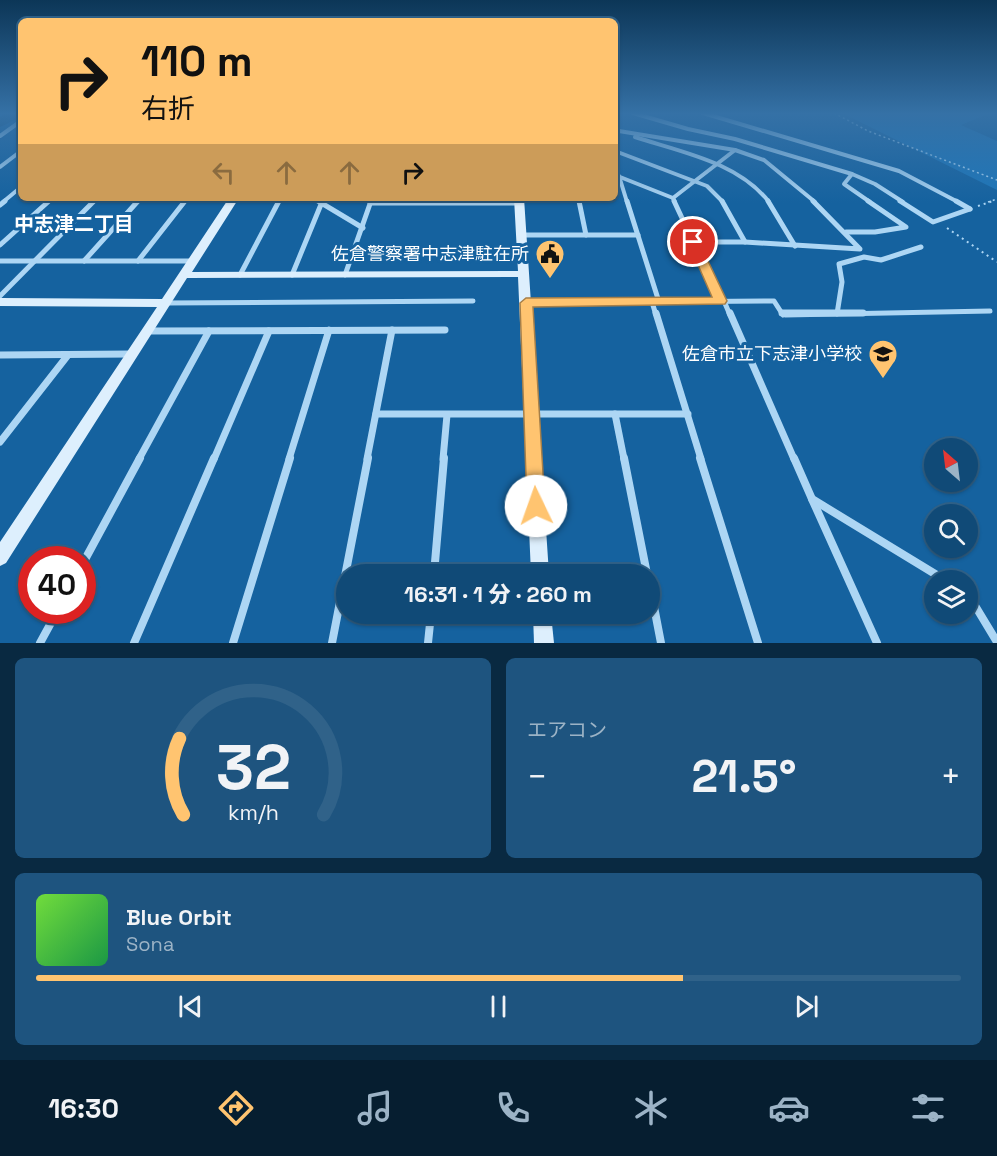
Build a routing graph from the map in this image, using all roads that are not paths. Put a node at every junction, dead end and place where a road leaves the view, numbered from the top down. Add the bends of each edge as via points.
1 (651, 143) edge
2 (692, 143) edge
3 (748, 143) edge
4 (804, 143) edge
5 (735, 150) junction
6 (618, 152) edge
7 (18, 153) edge
8 (716, 166) junction
9 (0, 167) edge
10 (852, 174) junction
11 (618, 176) edge
12 (618, 179) edge
13 (696, 181) junction
14 (18, 190) edge
15 (674, 198) junction
16 (49, 201) edge
17 (94, 201) edge
18 (137, 201) edge
19 (185, 201) edge
20 (232, 201) edge
21 (278, 201) edge
22 (371, 201) edge
23 (418, 201) edge
24 (519, 201) edge
25 (579, 201) edge
26 (322, 202) joint
27 (0, 205) edge
28 (363, 228) junction
29 (846, 232) junction
30 (522, 235) junction
31 (586, 235) junction
32 (638, 235) junction
33 (693, 242) junction
34 (745, 242) junction
35 (0, 245) edge
36 (795, 246) junction
37 (921, 247) dead end
38 (860, 249) junction
39 (864, 256) junction
40 (0, 261) edge
41 (34, 261) junction
42 (84, 261) junction
43 (138, 261) junction
44 (193, 261) junction
45 (240, 274) junction
46 (524, 274) junction
47 (184, 275) junction
48 (292, 275) junction
49 (345, 275) junction
50 (0, 296) edge
51 (473, 301) dead end
52 (723, 301) junction
53 (0, 302) edge
54 (655, 302) junction
55 (165, 303) junction
56 (526, 303) junction
57 (990, 311) dead end
58 (837, 314) junction
59 (269, 330) junction
60 (329, 330) junction
61 (392, 330) junction
62 (445, 330) dead end
63 (148, 331) junction
64 (209, 331) junction
65 (68, 354) junction
66 (132, 354) junction
67 (1, 355) edge
68 (376, 414) junction
69 (530, 414) junction
70 (615, 414) junction
71 (688, 414) junction
72 (447, 415) junction
73 (0, 442) edge
74 (812, 499) junction
75 (92, 546) edge
76 (0, 557) edge
77 (435, 564) edge
78 (539, 564) edge
79 (645, 564) edge
80 (929, 570) edge
81 (978, 611) edge
82 (50, 624) edge
83 (430, 624) edge
84 (543, 624) edge
85 (657, 624) edge
86 (997, 642) edge
87 (40, 643) edge
88 (134, 643) edge
89 (233, 643) edge
90 (332, 643) edge
91 (429, 643) edge
92 (544, 643) edge
93 (661, 643) edge
94 (758, 643) edge
95 (876, 643) edge

1 - 8 street
2 - 5 street
3 - 10 street
4 - 10 street via 898,171 970,208 933,222 875,184
5 - 8 street
5 - 29 street via 764,160
6 - 13 street
7 - 9 street
8 - 13 street
8 - 36 street via 733,171 758,189
10 - 29 street via 844,184 906,227
11 - 15 street
12 - 32 street
13 - 15 street
13 - 34 street via 723,202
14 - 27 street
15 - 33 street
16 - 35 street
17 - 41 street
18 - 42 street
19 - 43 street
20 - 44 street
21 - 45 street
22 - 23 street
22 - 28 street
24 - 30 street
25 - 31 street
26 - 28 street
26 - 48 street
28 - 49 street
29 - 38 street
30 - 31 street
30 - 46 street
31 - 32 street
32 - 54 street
33 - 34 street
33 - 52 street
34 - 36 street
36 - 38 street
37 - 39 street via 881,260
38 - 39 street
39 - 58 street via 839,264 842,282
40 - 41 street
41 - 42 street
41 - 50 street
42 - 43 street
43 - 44 street
44 - 47 street
45 - 47 street
45 - 48 street
46 - 49 street
46 - 56 street
47 - 55 street
48 - 49 street
51 - 55 street
52 - 54 street
52 - 58 street via 774,301 783,315
52 - 74 street
53 - 55 street
54 - 56 street
54 - 71 street
55 - 63 street
56 - 69 street
57 - 58 street
59 - 60 street
59 - 64 street
59 - 88 street
60 - 61 street
60 - 89 street
61 - 62 street
61 - 68 street
63 - 64 street
63 - 66 street
64 - 75 street
65 - 66 street
65 - 67 street
65 - 73 street
66 - 76 street
68 - 72 street
68 - 90 street
69 - 70 street
69 - 72 street
69 - 78 street
70 - 71 street
70 - 79 street
71 - 94 street
72 - 77 street
74 - 80 street
74 - 95 street
81 - 86 street
82 - 87 street
83 - 91 street
84 - 92 street
85 - 93 street

